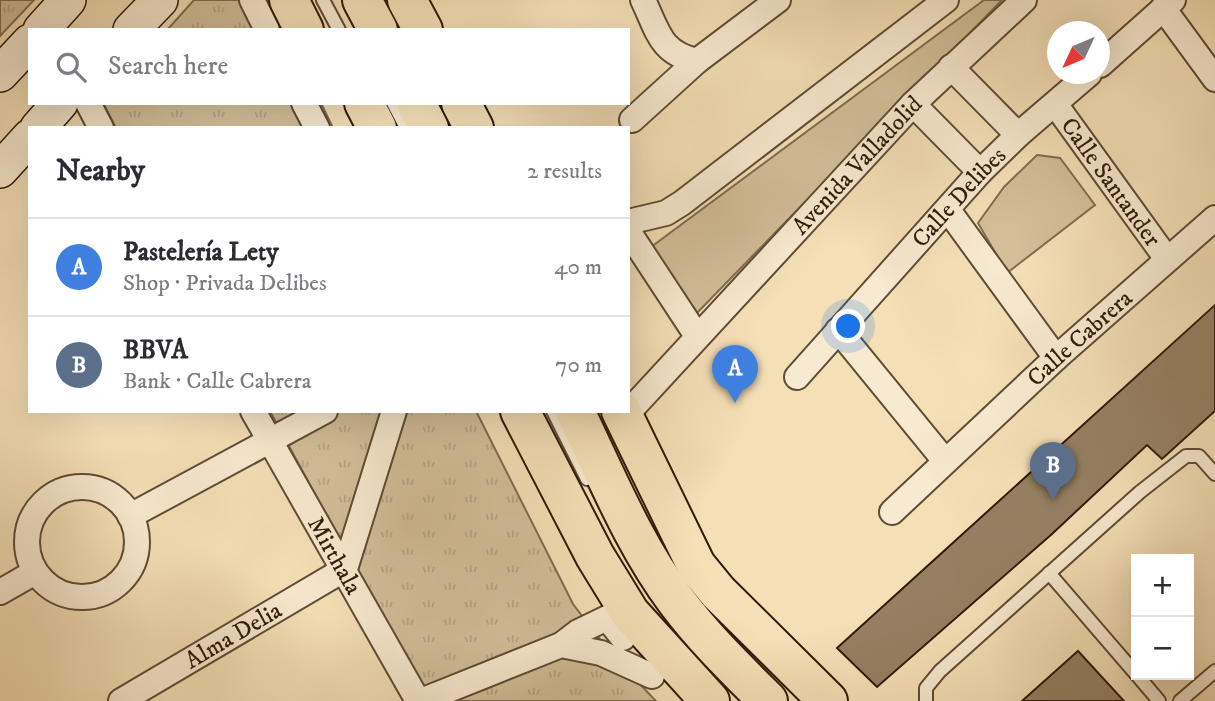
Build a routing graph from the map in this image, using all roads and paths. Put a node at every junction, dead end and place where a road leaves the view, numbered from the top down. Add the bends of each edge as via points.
1 (68, 0) edge
2 (160, 0) edge
3 (252, 0) edge
4 (289, 0) edge
5 (301, 0) edge
6 (312, 0) edge
7 (323, 0) edge
8 (407, 0) edge
9 (643, 0) edge
10 (778, 0) edge
11 (1024, 0) edge
12 (937, 2) edge
13 (1168, 4) edge
14 (357, 16) edge
15 (43, 28) edge
16 (133, 28) edge
17 (266, 28) edge
18 (303, 28) edge
19 (315, 28) edge
20 (338, 28) edge
21 (422, 28) edge
22 (28, 44) edge
23 (1110, 56) edge
24 (697, 61) junction
25 (951, 67) junction
26 (0, 74) edge
27 (1215, 79) edge
28 (1078, 84) edge
29 (913, 104) junction
30 (1055, 104) junction
31 (58, 105) edge
32 (89, 105) edge
33 (305, 105) edge
34 (343, 105) edge
35 (355, 105) edge
36 (365, 105) edge
37 (379, 105) edge
38 (394, 105) edge
39 (417, 105) edge
40 (462, 105) edge
41 (632, 120) dead end
42 (40, 126) edge
43 (100, 126) edge
44 (316, 126) edge
45 (354, 126) edge
46 (365, 126) edge
47 (376, 126) edge
48 (390, 126) edge
49 (406, 126) edge
50 (428, 126) edge
51 (473, 126) edge
52 (1018, 135) junction
53 (28, 139) edge
54 (0, 170) edge
55 (980, 172) junction
56 (948, 209) junction
57 (1215, 218) edge
58 (630, 222) edge
59 (630, 234) edge
60 (1167, 259) junction
61 (838, 330) junction
62 (697, 336) junction
63 (1056, 358) junction
64 (797, 377) dead end
65 (630, 406) edge
66 (255, 413) edge
67 (321, 413) edge
68 (393, 413) edge
69 (499, 413) edge
70 (553, 413) edge
71 (536, 414) edge
72 (622, 414) edge
73 (270, 441) junction
74 (944, 461) junction
75 (1215, 474) edge
76 (594, 494) dead end
77 (892, 512) dead end
78 (130, 516) junction
79 (345, 569) junction
80 (35, 572) junction
81 (1049, 573) junction
82 (628, 584) dead end
83 (0, 592) edge
84 (666, 611) dead end
85 (627, 624) junction
86 (683, 633) dead end
87 (561, 645) junction
88 (701, 653) dead end
89 (1131, 669) edge
90 (1215, 671) edge
91 (1140, 680) edge
92 (664, 688) edge
93 (121, 701) edge
94 (420, 701) edge
95 (691, 701) edge
96 (710, 701) edge
97 (727, 701) edge
98 (749, 701) edge
99 (768, 701) edge
100 (828, 701) edge
101 (926, 701) edge
102 (1159, 701) edge
103 (1180, 701) edge

1 - 15 street
2 - 16 street
3 - 17 street
4 - 18 main road
5 - 19 main road
6 - 14 main road
7 - 20 lane
8 - 21 main road
9 - 24 street via 665,46 679,57
10 - 24 street
11 - 25 street, Avenida Valladolid
12 - 58 street via 682,203 666,213
13 - 23 street
13 - 27 street
22 - 26 street
24 - 41 street
25 - 29 street, Avenida Valladolid
25 - 52 street
28 - 30 street, Calle Delibes
29 - 55 street
29 - 62 street, Avenida Valladolid
30 - 52 street, Calle Delibes
30 - 60 street, Calle Santander
31 - 42 street
32 - 43 street
33 - 44 street
34 - 45 main road
35 - 46 main road
36 - 47 main road
37 - 48 lane
38 - 49 lane
39 - 50 main road
40 - 51 main road
52 - 55 street, Calle Delibes
53 - 54 street
55 - 56 street, Calle Delibes
56 - 61 street, Calle Delibes
56 - 63 street
57 - 60 street, Calle Cabrera
59 - 62 street
60 - 63 street, Calle Cabrera
61 - 64 street, Calle Delibes
61 - 74 street
62 - 65 street, Avenida Valladolid
63 - 74 street, Calle Cabrera
66 - 73 street, Mirthala
67 - 73 street
68 - 79 street
69 - 85 main road via 569,556
70 - 76 lane
71 - 82 lane
71 - 95 main road via 569,533 608,599 662,671
71 - 96 main road via 595,556 630,613
71 - 99 main road via 704,636
72 - 100 main road via 696,565
73 - 78 street
73 - 79 street, Mirthala
74 - 77 street, Calle Cabrera
75 - 81 lane via 1199,457 1186,456
78 - 80 street via 136,531 134,561 127,575 109,589 72,597 51,588
78 - 80 street via 118,500 101,490 82,487 54,495 33,515 27,534 27,554
79 - 93 street, Alma Delia
79 - 94 street, Mirthala
80 - 83 street
81 - 89 lane
81 - 101 lane via 940,671 926,688
84 - 86 lane
85 - 87 street via 578,632
85 - 92 main road
85 - 97 lane via 684,659
87 - 92 street via 601,653
87 - 94 street
88 - 98 lane
90 - 103 lane
91 - 102 lane

